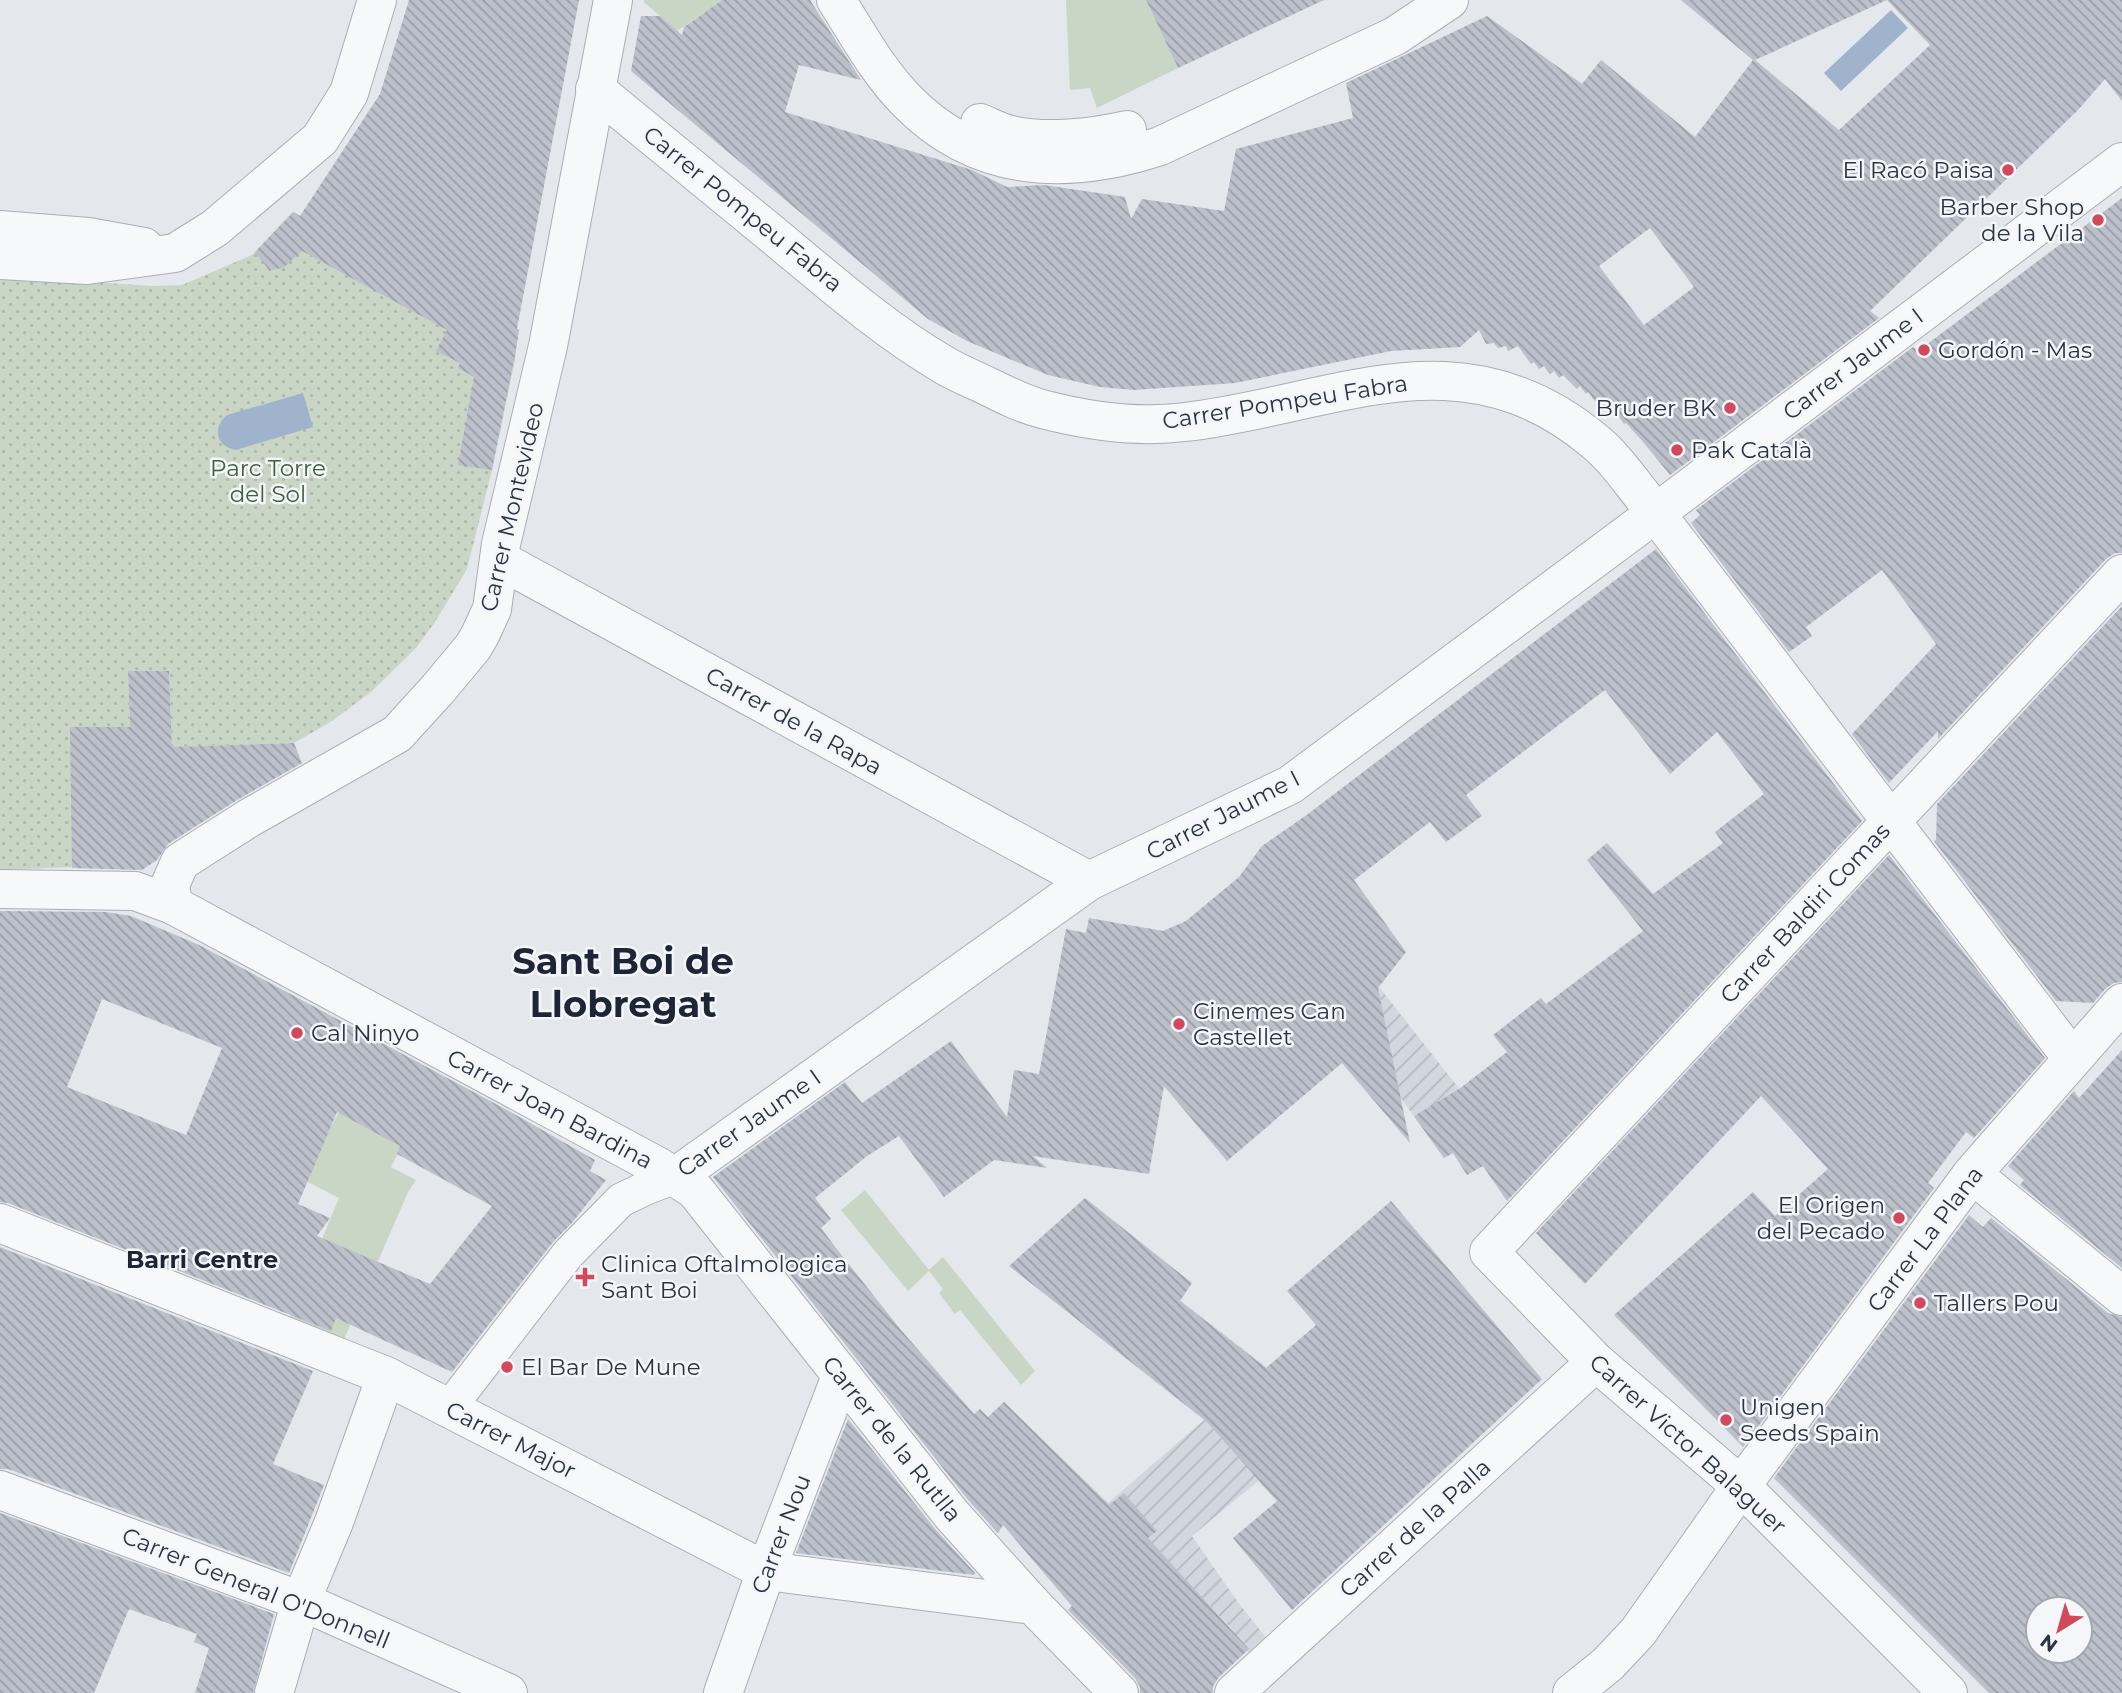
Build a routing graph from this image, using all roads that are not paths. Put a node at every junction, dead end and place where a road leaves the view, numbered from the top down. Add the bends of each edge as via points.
1 (377, 0) edge
2 (613, 0) edge
3 (836, 0) edge
4 (863, 0) edge
5 (1447, 0) edge
6 (596, 89) junction
7 (2122, 162) edge
8 (0, 230) edge
9 (175, 253) junction
10 (0, 260) edge
11 (1656, 513) junction
12 (500, 560) junction
13 (2122, 574) edge
14 (1891, 822) junction
15 (1089, 881) junction
16 (0, 889) edge
17 (173, 905) junction
18 (2122, 1003) edge
19 (2072, 1058) junction
20 (1972, 1174) junction
21 (675, 1177) junction
22 (0, 1223) edge
23 (1489, 1252) joint
24 (2122, 1296) edge
25 (1596, 1362) junction
26 (386, 1376) junction
27 (841, 1376) junction
28 (449, 1408) junction
29 (1741, 1486) junction
30 (0, 1490) edge
31 (766, 1571) junction
32 (301, 1601) junction
33 (1033, 1605) junction
34 (274, 1693) edge
35 (508, 1693) edge
36 (723, 1693) edge
37 (1119, 1693) edge
38 (1234, 1693) edge
39 (1572, 1693) edge
40 (1948, 1693) edge

1 - 9 street via 349,93 320,139 215,228
2 - 6 street, Carrer Montevideo
3 - 5 street via 884,72 932,124 997,157 1028,164 1072,165 1160,146 1395,36
4 - 5 street via 913,73 952,108 1011,135 1055,139 1134,128 1385,15
6 - 11 street, Carrer Pompeu Fabra via 903,339 946,366 1040,409 1149,424 1212,418 1383,384 1458,381 1495,387 1565,419 1595,442
6 - 12 street, Carrer Montevideo via 548,346
7 - 11 street, Carrer Jaume I
8 - 9 street via 88,237
9 - 10 street via 87,265
11 - 14 street, Carrer Pompeu Fabra
11 - 15 street, Carrer Jaume I via 1290,785
12 - 15 street, Carrer de la Rapa
12 - 17 street, Carrer Montevideo via 492,609 473,647 397,734 180,862 170,885
13 - 14 street, Carrer Baldiri Comas
14 - 19 street, Carrer Pompeu Fabra
14 - 23 street, Carrer Baldiri Comas
15 - 21 street, Carrer Jaume I
16 - 17 street, Carrer Joan Bardina via 135,891
17 - 21 street, Carrer Joan Bardina
18 - 19 street, Carrer La Plana
19 - 20 street, Carrer La Plana
20 - 24 street
20 - 29 street, Carrer La Plana
21 - 27 street, Carrer de la Rutlla via 695,1190
21 - 28 street, Carrer Jaume I via 621,1200 568,1254
22 - 26 street, Carrer Major
23 - 25 street, Carrer Victor Balaguer
25 - 29 street, Carrer Victor Balaguer
25 - 38 street, Carrer de la Palla
26 - 28 street, Carrer Major
26 - 32 street
27 - 31 street, Carrer Nou
27 - 33 street, Carrer de la Rutlla via 952,1515
28 - 31 street, Carrer Major
29 - 39 street, Carrer La Plana via 1638,1632
29 - 40 street, Carrer Victor Balaguer
30 - 32 street, Carrer General O'Donnell
31 - 33 street, Carrer Major
31 - 36 street, Carrer Nou
32 - 34 street
32 - 35 street, Carrer General O'Donnell
33 - 37 street, Carrer de la Rutlla

